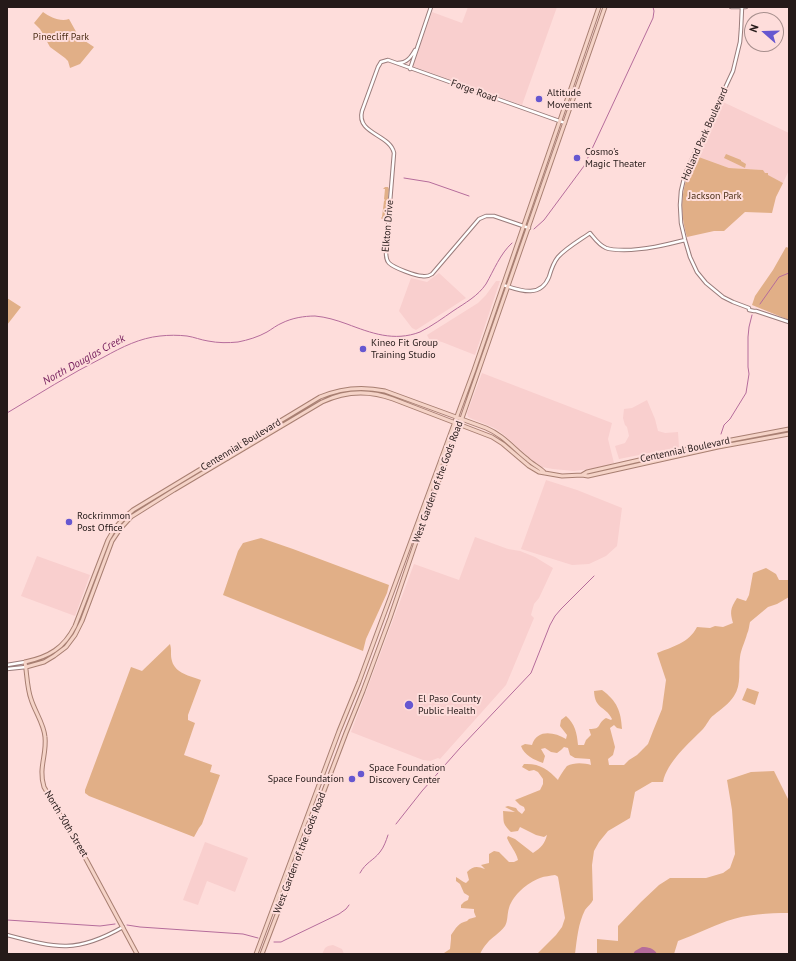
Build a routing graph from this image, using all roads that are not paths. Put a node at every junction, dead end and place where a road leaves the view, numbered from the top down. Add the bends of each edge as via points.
1 (431, 7) edge
2 (599, 7) edge
3 (605, 7) edge
4 (731, 7) edge
5 (742, 7) edge
6 (746, 7) edge
7 (420, 38) junction
8 (383, 61) joint
9 (397, 64) junction
10 (410, 68) junction
11 (559, 122) junction
12 (565, 123) junction
13 (523, 226) junction
14 (529, 228) junction
15 (685, 240) junction
16 (503, 285) junction
17 (508, 287) junction
18 (789, 322) edge
19 (456, 417) junction
20 (462, 419) junction
21 (454, 422) junction
22 (460, 424) junction
23 (789, 429) edge
24 (789, 434) edge
25 (254, 438) junction
26 (228, 459) junction
27 (544, 472) junction
28 (582, 475) junction
29 (419, 518) junction
30 (408, 564) junction
31 (25, 662) junction
32 (7, 665) edge
33 (26, 667) junction
34 (7, 669) edge
35 (123, 927) junction
36 (7, 934) edge
37 (137, 954) edge
38 (256, 954) edge
39 (262, 954) edge

1 - 7 street
2 - 11 main road, West Garden of the Gods Road
3 - 12 main road, West Garden of the Gods Road
4 - 5 street
5 - 6 street
5 - 15 street, Holland Park Boulevard via 742,29 733,71 683,182 680,213
7 - 9 street via 406,62
7 - 10 street
8 - 9 street, Forge Road via 388,60
8 - 13 street, Elkton Drive via 378,67 361,119 366,128 390,144 394,151 386,251 390,264 419,276 430,275 481,218 494,216
9 - 10 street, Forge Road
10 - 11 street, Forge Road
11 - 12 street, Forge Road
11 - 13 main road, West Garden of the Gods Road
12 - 14 main road, West Garden of the Gods Road
13 - 14 street, Elkton Drive
13 - 16 main road, West Garden of the Gods Road
14 - 17 main road, West Garden of the Gods Road
15 - 17 street via 650,249 619,250 601,246 590,233 559,256 541,287 527,292
15 - 18 street, Holland Park Boulevard via 693,267 706,283 729,300
16 - 17 street
16 - 19 main road, West Garden of the Gods Road
17 - 20 main road, West Garden of the Gods Road
19 - 20 main road, Centennial Boulevard
19 - 21 main road, West Garden of the Gods Road
19 - 25 main road, Centennial Boulevard via 385,391 370,388 345,389 320,398
20 - 22 main road, West Garden of the Gods Road
20 - 27 main road, Centennial Boulevard via 498,435
21 - 22 main road, Centennial Boulevard
21 - 26 main road, Centennial Boulevard via 383,395 362,392 346,394 322,402
21 - 29 main road, West Garden of the Gods Road
22 - 27 main road, Centennial Boulevard via 498,440 529,466
22 - 30 main road, West Garden of the Gods Road
23 - 28 main road, Centennial Boulevard via 721,441
24 - 28 main road, Centennial Boulevard via 588,476
25 - 26 street via 231,453
25 - 31 main road, Centennial Boulevard via 121,520 108,540 72,632 56,651 38,660
26 - 33 main road, Centennial Boulevard via 124,524 112,541 75,636 54,656
27 - 28 main road, Centennial Boulevard via 562,476
29 - 30 main road via 406,559
29 - 38 main road, West Garden of the Gods Road
30 - 39 main road, West Garden of the Gods Road via 390,618
31 - 32 street, Centennial Boulevard
31 - 33 main road, North 30th Street
33 - 34 street, Centennial Boulevard
33 - 35 main road, North 30th Street via 31,699 45,734 41,770 44,787
35 - 36 street via 96,940 67,946 42,944
35 - 37 main road, North 30th Street

